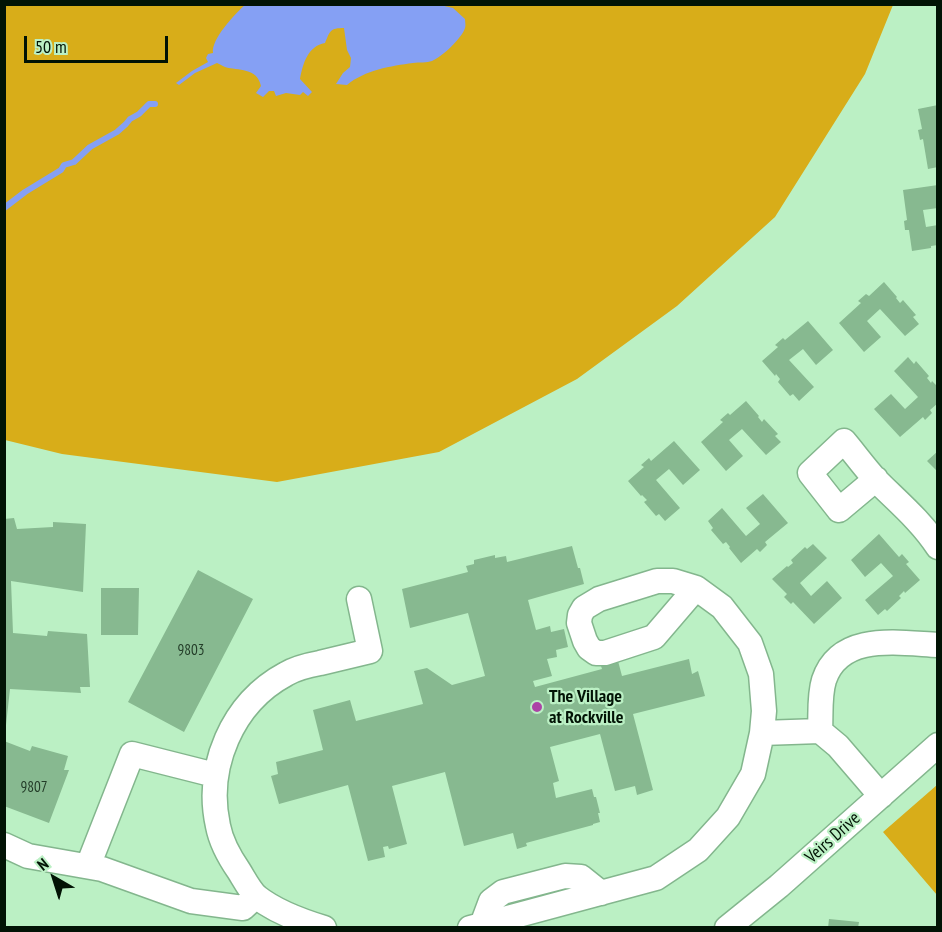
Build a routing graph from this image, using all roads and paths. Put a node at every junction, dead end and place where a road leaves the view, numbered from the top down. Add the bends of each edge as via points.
1 (876, 479) dead end
2 (938, 546) edge
3 (696, 588) dead end
4 (358, 599) dead end
5 (938, 645) edge
6 (820, 731) junction
7 (762, 733) junction
8 (938, 745) edge
9 (215, 775) junction
10 (880, 795) junction
11 (4, 845) edge
12 (88, 866) junction
13 (256, 896) junction
14 (476, 926) edge
15 (324, 927) edge
16 (727, 927) edge

1 - 2 street
3 - 7 street via 722,607 750,643 761,674
4 - 9 street via 370,651 305,666 286,673 264,689 231,729
5 - 6 street via 877,642 852,648 833,664 824,680
6 - 7 street
6 - 10 street
7 - 14 street via 753,774 728,817 698,849 656,878
8 - 10 street, Veirs Drive
9 - 12 street via 132,754
9 - 13 street via 218,826 229,856
10 - 16 street, Veirs Drive
11 - 12 street via 28,856
12 - 13 street via 192,901 243,908
13 - 15 street via 302,922

